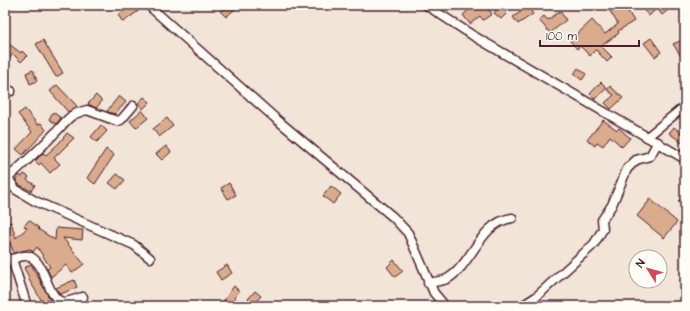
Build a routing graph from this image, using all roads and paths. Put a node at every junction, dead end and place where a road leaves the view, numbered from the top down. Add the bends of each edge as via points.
1 (148, 5) edge
2 (426, 5) edge
3 (133, 106) dead end
4 (685, 106) edge
5 (647, 138) junction
6 (658, 142) junction
7 (685, 159) edge
8 (7, 178) edge
9 (512, 218) dead end
10 (8, 258) edge
11 (150, 258) dead end
12 (428, 283) junction
13 (83, 297) dead end
14 (27, 306) edge
15 (445, 306) edge
16 (522, 306) edge

1 - 12 street via 275,118 392,217 408,233
2 - 5 street
3 - 8 street via 121,120 117,121 87,110 73,115 63,121 55,134
4 - 5 street
5 - 6 street
6 - 7 street
6 - 16 street via 650,156 636,160 627,169 612,205 602,220 603,229 594,244
8 - 11 street via 15,189 35,201 134,245
9 - 12 street via 504,219 491,227 458,270 446,280
10 - 13 street via 28,256 37,262 51,290 59,299 66,302
10 - 14 street
12 - 15 street

